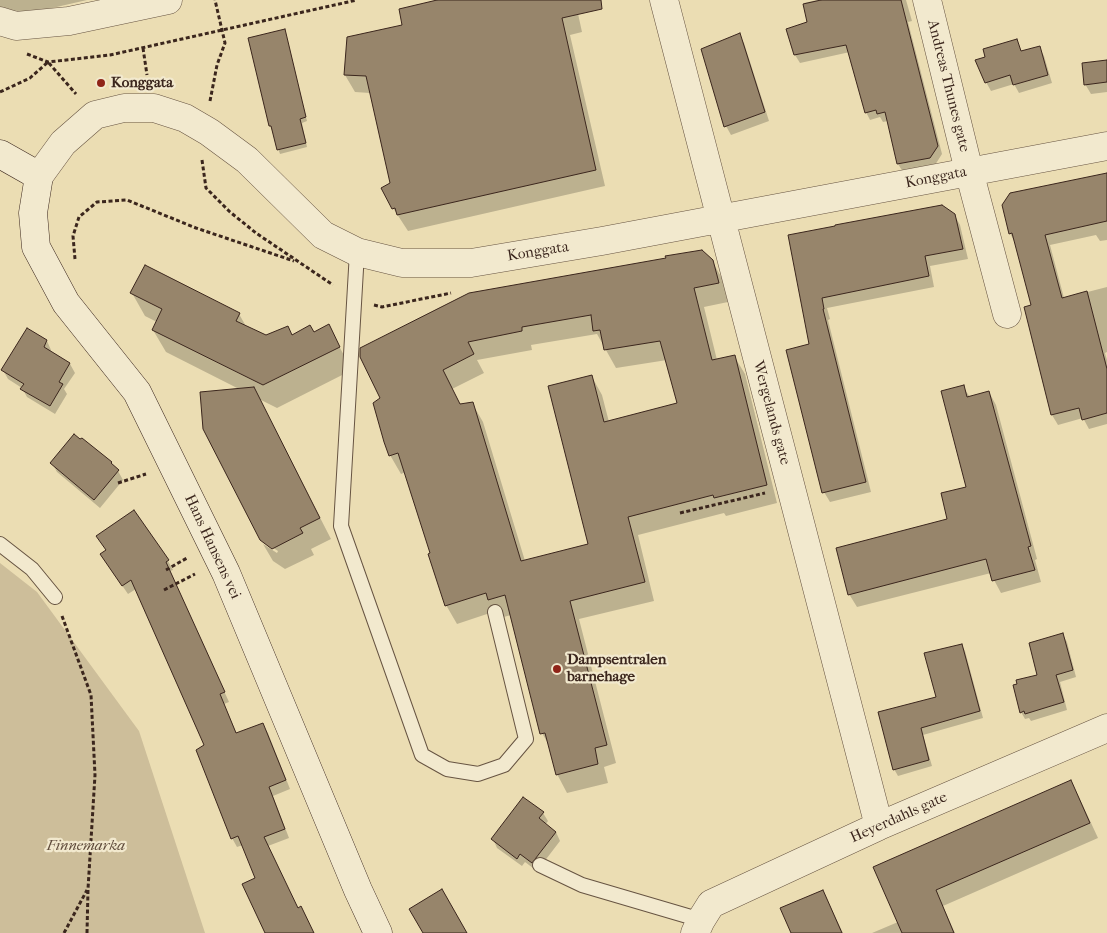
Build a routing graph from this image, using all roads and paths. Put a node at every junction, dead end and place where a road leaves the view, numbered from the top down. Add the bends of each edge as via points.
1 (168, 0) edge
2 (215, 0) edge
3 (357, 0) edge
4 (664, 0) edge
5 (927, 0) edge
6 (0, 22) edge
7 (222, 30) junction
8 (143, 48) junction
9 (21, 52) dead end
10 (48, 62) junction
11 (147, 75) dead end
12 (0, 92) edge
13 (210, 106) dead end
14 (95, 115) junction
15 (1107, 146) edge
16 (0, 154) edge
17 (969, 171) junction
18 (39, 176) junction
19 (721, 219) junction
20 (356, 252) junction
21 (298, 262) dead end
22 (76, 264) dead end
23 (1007, 314) dead end
24 (790, 487) junction
25 (680, 513) dead end
26 (0, 544) edge
27 (220, 561) junction
28 (164, 590) dead end
29 (55, 597) joint
30 (494, 612) dead end
31 (1107, 728) edge
32 (878, 826) junction
33 (540, 865) dead end
34 (88, 889) junction
35 (698, 926) edge
36 (64, 933) edge
37 (87, 933) edge
38 (378, 933) edge

1 - 6 street via 69,21 16,26
2 - 7 path
3 - 7 path
4 - 19 street, Wergelands gate
5 - 17 street, Andreas Thunes gate
7 - 8 path
7 - 13 path via 225,43 217,65
8 - 10 path
8 - 11 path
9 - 10 path
10 - 12 path via 30,78
10 - 14 path
14 - 18 street, Konggata via 62,143
14 - 20 street, Konggata via 124,108 154,108 185,118 247,160 323,235
15 - 17 street, Konggata
16 - 18 street
17 - 19 street, Konggata
17 - 23 street, Andreas Thunes gate
18 - 27 street, Hans Hansens vei via 33,213 36,248 66,303 137,392
19 - 20 street, Konggata via 471,263 402,263
19 - 24 street, Wergelands gate
20 - 30 lane via 341,526 422,755 447,769 478,774 504,765 526,739
21 - 22 path via 196,228 127,200 97,202 79,217 73,236
24 - 25 path
24 - 32 street, Wergelands gate
26 - 29 lane via 32,569
27 - 28 path
27 - 38 street, Hans Hansens vei
29 - 34 path via 91,696 95,775
31 - 32 street, Heyerdahls gate
32 - 35 street, Heyerdahls gate via 710,904
33 - 35 lane via 582,886
34 - 36 path
34 - 37 path

